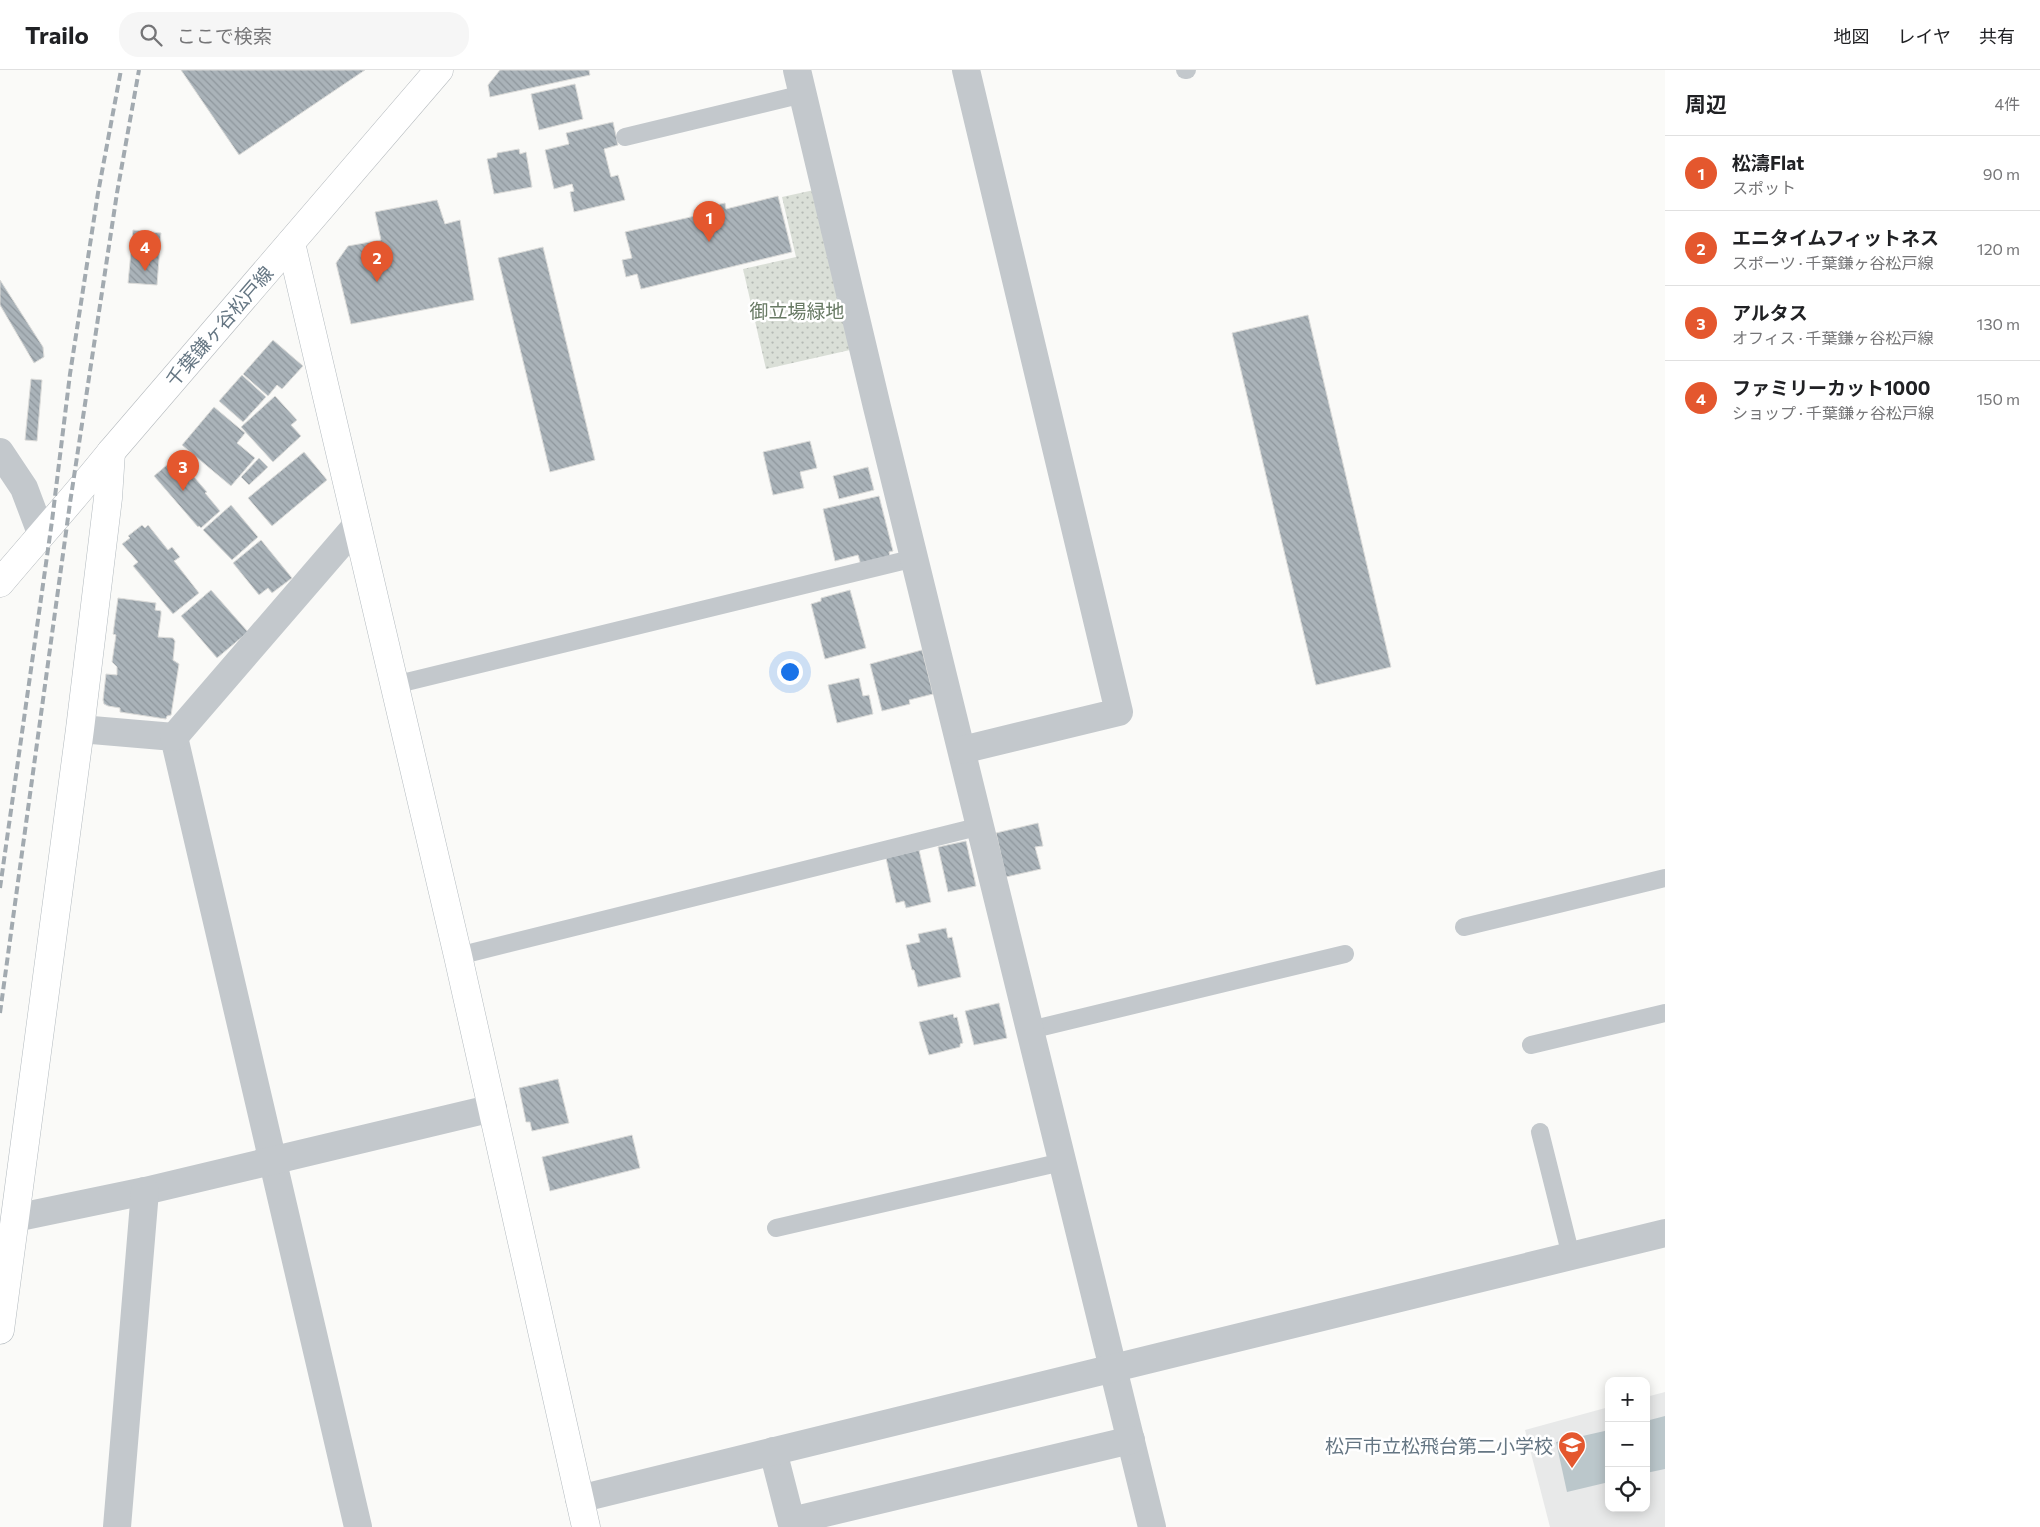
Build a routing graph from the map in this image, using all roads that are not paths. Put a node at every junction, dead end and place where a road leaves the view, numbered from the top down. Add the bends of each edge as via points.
1 (439, 70) edge
2 (966, 70) edge
3 (800, 82) edge
4 (625, 137) dead end
5 (291, 243) junction
6 (0, 452) edge
7 (111, 452) junction
8 (357, 525) junction
9 (40, 534) junction
10 (915, 558) junction
11 (0, 583) edge
12 (394, 685) junction
13 (80, 728) junction
14 (174, 737) junction
15 (962, 750) junction
16 (981, 826) junction
17 (1665, 878) edge
18 (1464, 927) dead end
19 (1345, 954) dead end
20 (458, 956) junction
21 (1665, 1012) edge
22 (1030, 1030) junction
23 (1531, 1045) dead end
24 (493, 1108) junction
25 (1540, 1132) dead end
26 (272, 1160) junction
27 (1062, 1162) junction
28 (145, 1191) junction
29 (15, 1218) junction
30 (776, 1228) dead end
31 (1665, 1233) edge
32 (1571, 1256) junction
33 (0, 1330) edge
34 (1114, 1366) junction
35 (1131, 1440) junction
36 (774, 1451) junction
37 (579, 1499) junction
38 (117, 1527) edge
39 (358, 1527) edge
40 (586, 1527) edge
41 (1152, 1527) edge

1 - 5 street, 千葉鎌ヶ谷松戸線
2 - 15 street via 1119,712
3 - 4 lane
3 - 10 street
5 - 7 street, 千葉鎌ヶ谷松戸線
5 - 8 street
6 - 9 street via 24,488
7 - 9 street, 千葉鎌ヶ谷松戸線
7 - 13 street
8 - 12 street
8 - 14 street
9 - 11 street, 千葉鎌ヶ谷松戸線
10 - 12 lane
10 - 15 street
12 - 20 street
13 - 14 street
13 - 29 street
14 - 26 street
15 - 16 street
16 - 20 lane
16 - 22 street
17 - 18 lane
19 - 22 lane
20 - 24 street
21 - 23 lane
22 - 27 street
24 - 26 street
24 - 37 street
25 - 32 lane
26 - 28 street
26 - 39 street
27 - 30 lane
27 - 34 street
28 - 29 street
28 - 38 street
29 - 33 street
31 - 32 street
32 - 34 street
34 - 35 street
34 - 36 street
35 - 36 street via 791,1521
35 - 41 street
36 - 37 street
37 - 40 street

